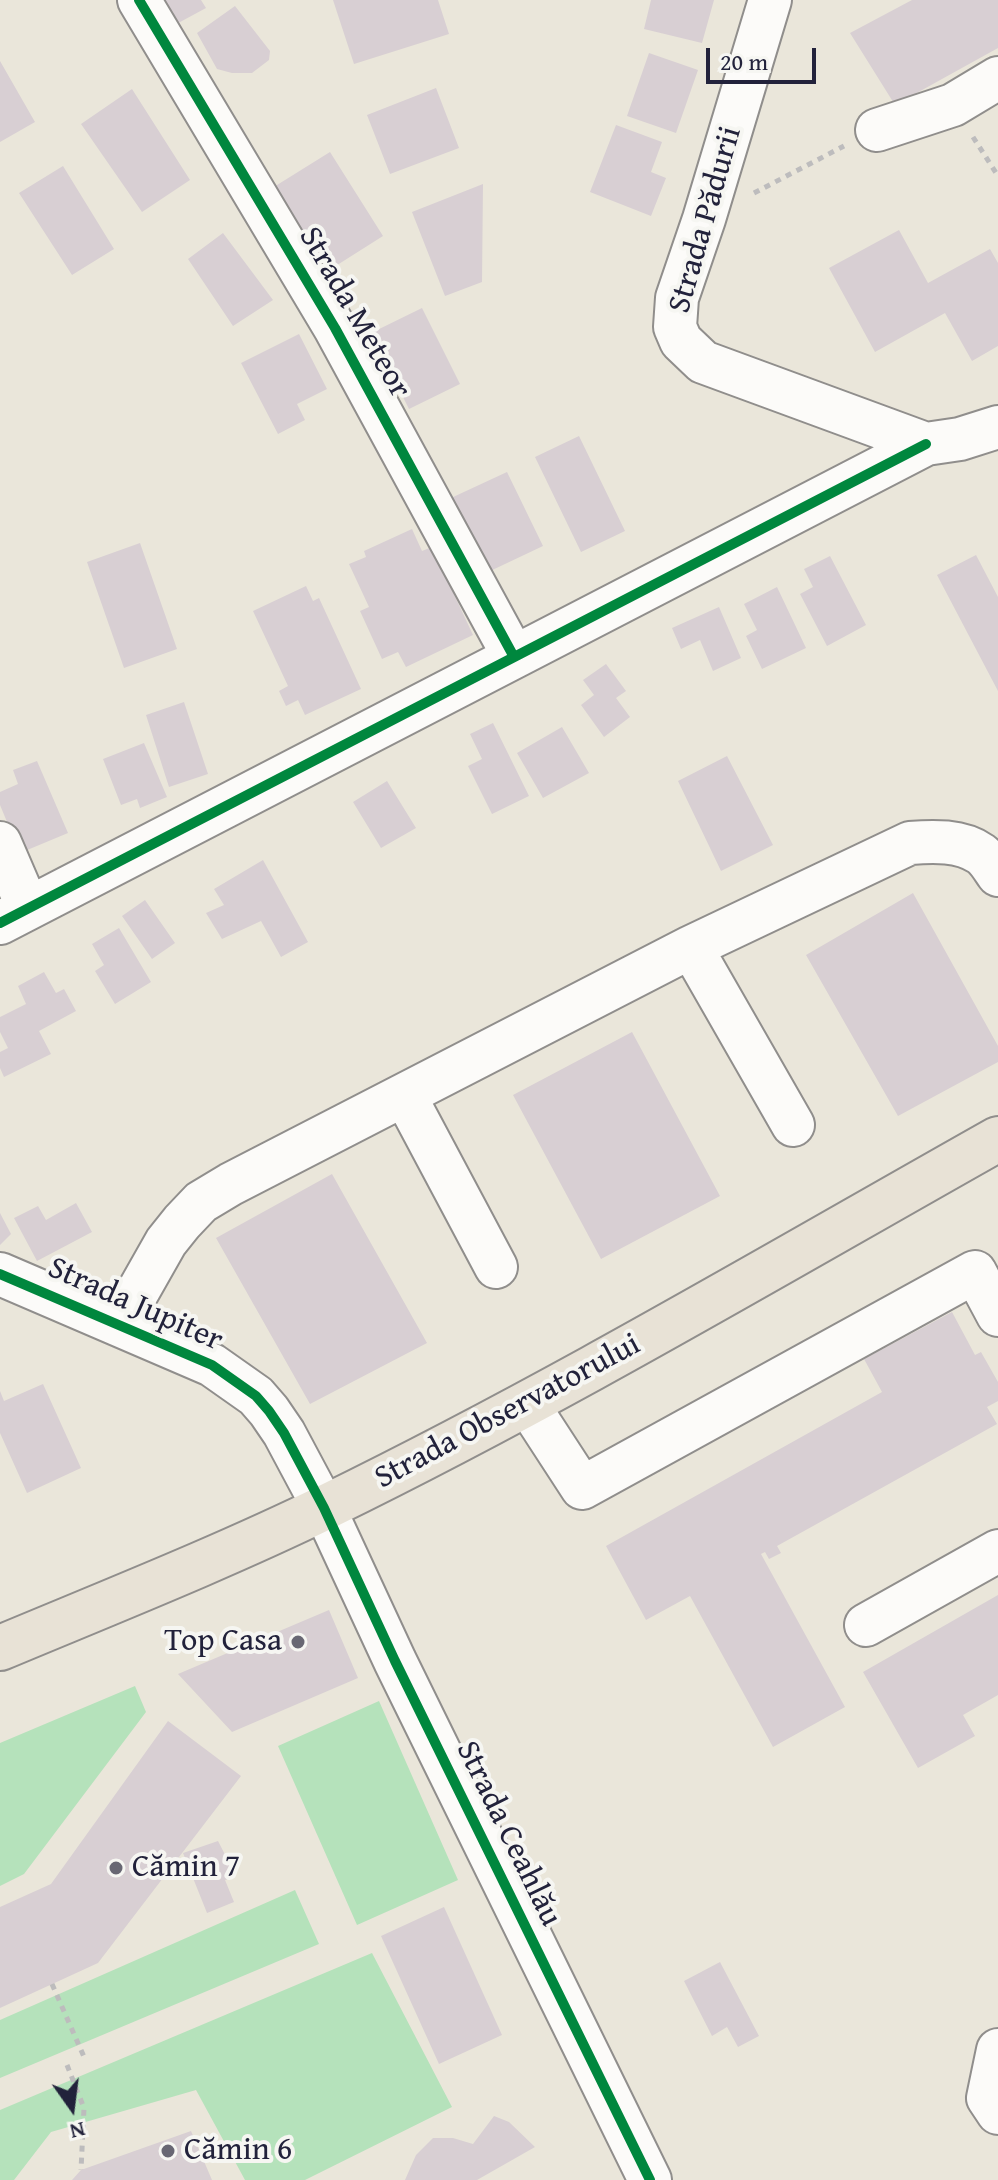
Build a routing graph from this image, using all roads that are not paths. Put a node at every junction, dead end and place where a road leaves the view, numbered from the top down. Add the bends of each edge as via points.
1 (139, 0) edge
2 (770, 0) edge
3 (998, 78) edge
4 (877, 130) road end
5 (996, 433) edge
6 (926, 444) junction
7 (514, 657) junction
8 (0, 843) edge
9 (998, 875) edge
10 (14, 915) edge
11 (691, 947) junction
12 (405, 1096) junction
13 (793, 1125) dead end
14 (998, 1139) edge
15 (496, 1267) dead end
16 (0, 1274) edge
17 (998, 1315) edge
18 (119, 1325) junction
19 (528, 1405) junction
20 (324, 1508) junction
21 (998, 1551) edge
22 (866, 1625) dead end
23 (0, 1648) edge
24 (998, 2050) edge
25 (998, 2113) edge
26 (650, 2180) edge

1 - 7 street, Strada Meteor via 335,328
2 - 6 street, Strada Pădurii via 677,298 675,327 681,341 703,362
3 - 4 street via 953,105
5 - 6 street, Strada Pădurii
6 - 7 street
7 - 10 street
8 - 10 street
9 - 11 street via 982,854 961,845 910,843
11 - 12 street
11 - 13 street
12 - 15 street
12 - 18 street via 201,1202 166,1242
14 - 19 main road, Strada Observatorului
16 - 18 street, Strada Jupiter
17 - 19 street via 975,1272 582,1488
18 - 20 street, Strada Jupiter via 212,1365 256,1396 284,1433
19 - 20 main road, Strada Observatorului
20 - 23 main road, Strada Observatorului
20 - 26 street, Strada Ceahlău via 395,1661 489,1887
21 - 22 street
24 - 25 street via 988,2098

